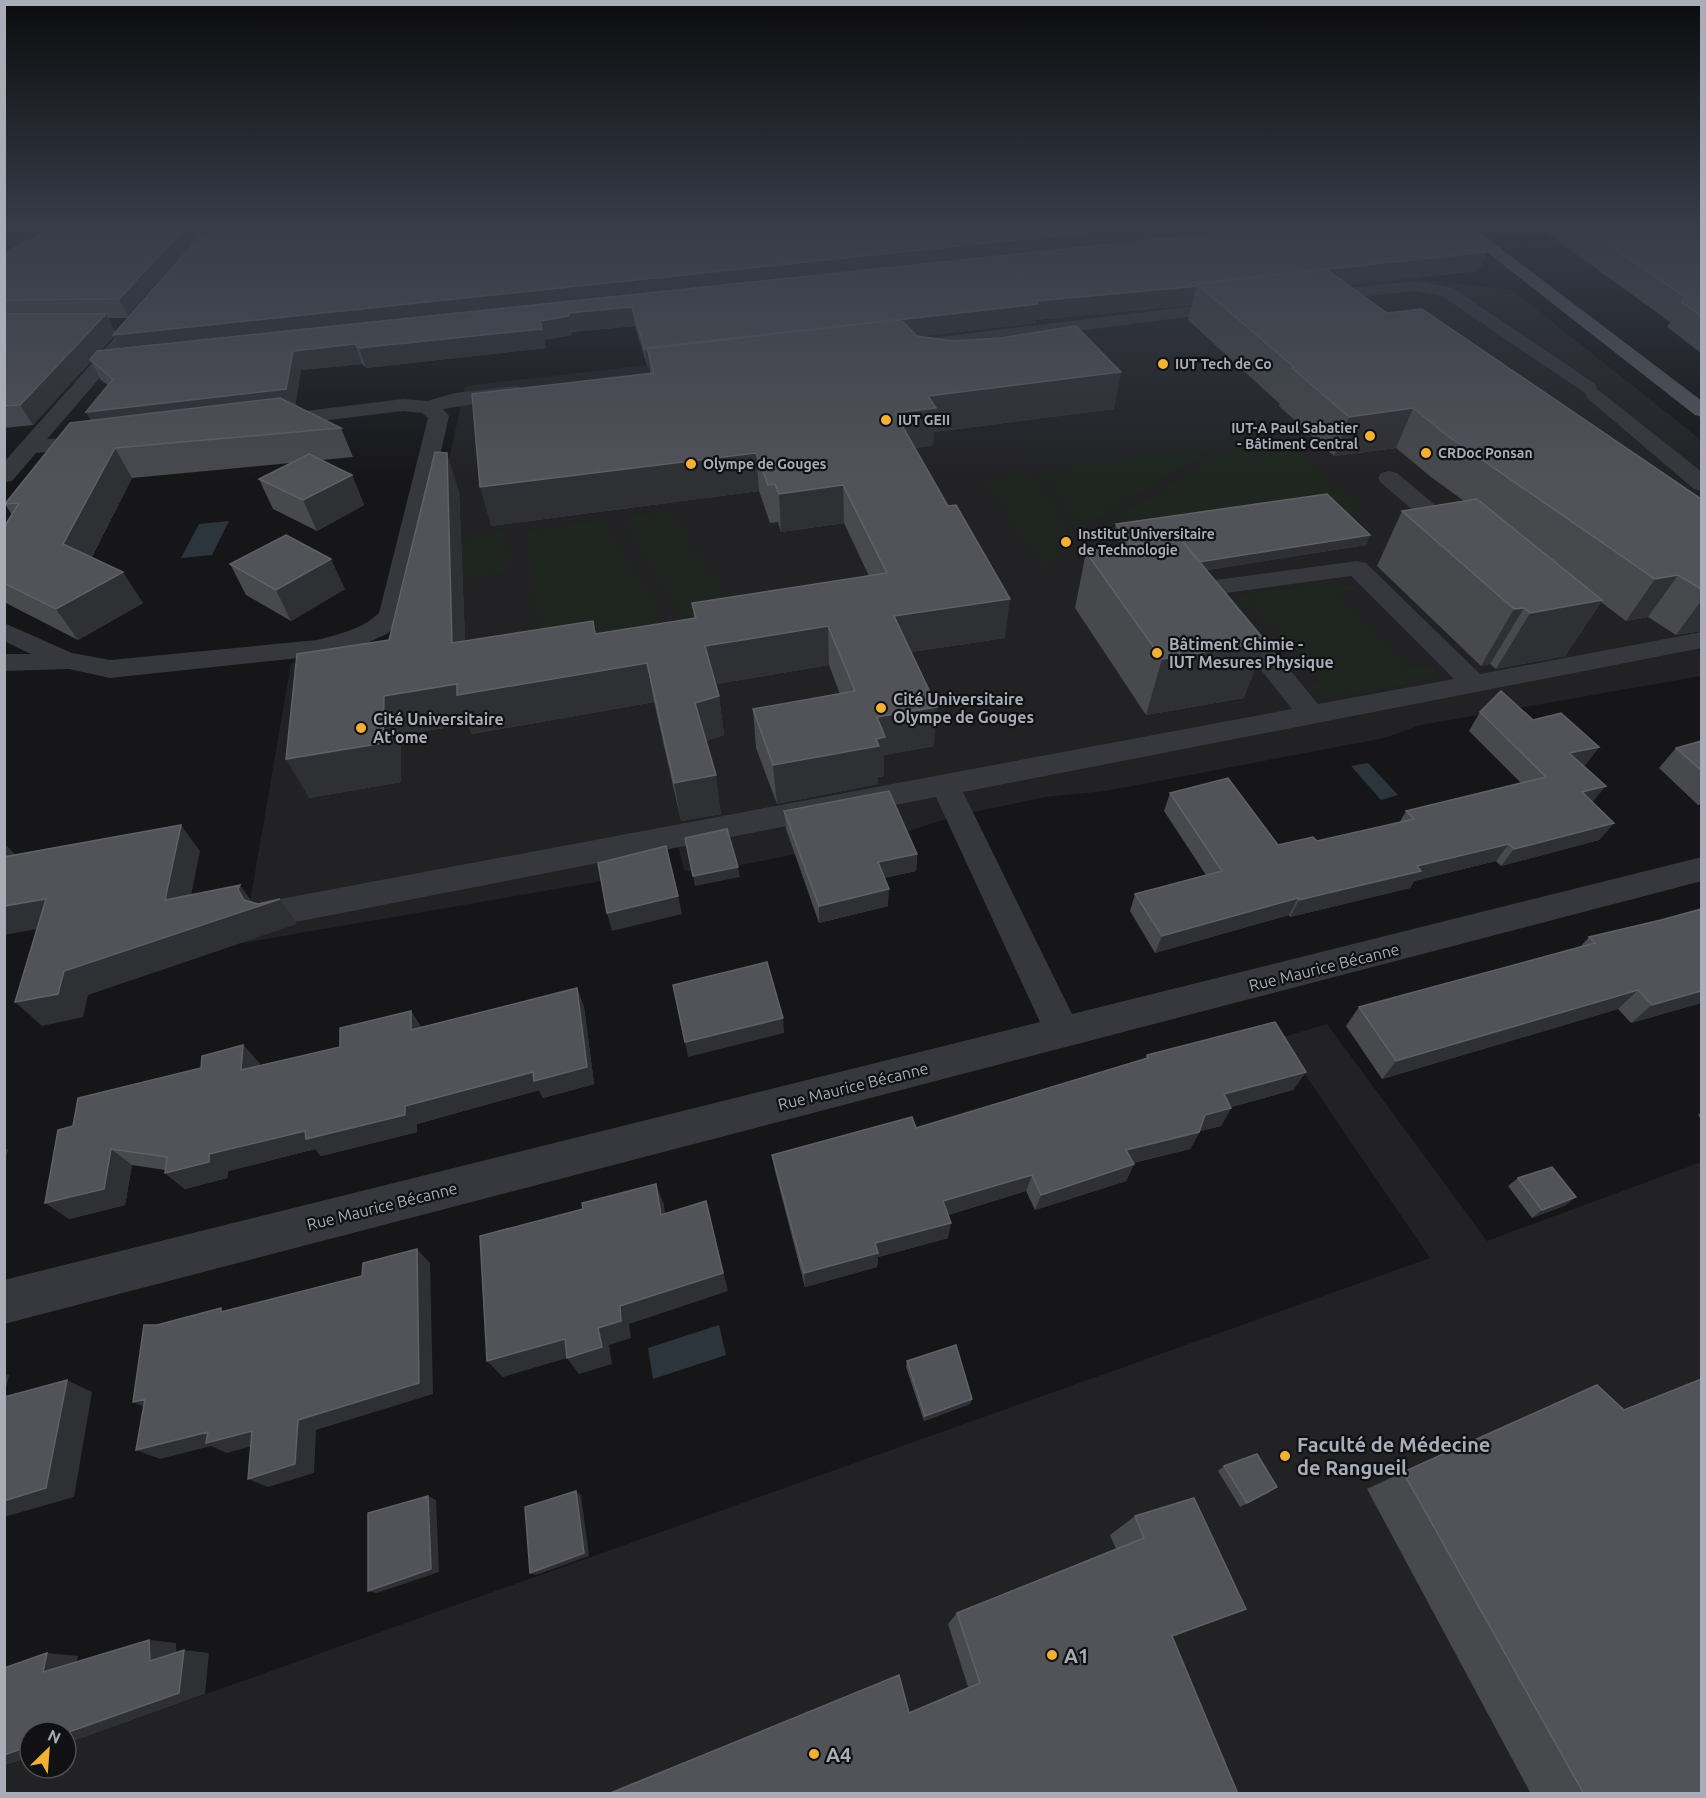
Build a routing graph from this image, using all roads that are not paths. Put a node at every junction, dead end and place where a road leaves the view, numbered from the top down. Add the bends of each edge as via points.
1 (148, 312) edge
2 (1191, 312) edge
3 (1476, 312) edge
4 (1573, 312) edge
5 (115, 325) dead end
6 (137, 325) junction
7 (1072, 326) junction
8 (1086, 342) edge
9 (123, 362) edge
10 (920, 363) edge
11 (102, 364) junction
12 (536, 389) edge
13 (1591, 391) junction
14 (1562, 393) dead end
15 (428, 407) junction
16 (1701, 411) edge
17 (253, 423) edge
18 (114, 440) edge
19 (30, 447) junction
20 (4, 476) edge
21 (1389, 478) dead end
22 (1701, 484) edge
23 (1478, 553) edge
24 (4, 631) edge
25 (1575, 636) edge
26 (1701, 640) edge
27 (1602, 659) junction
28 (69, 661) junction
29 (4, 663) edge
30 (110, 669) junction
31 (4, 679) edge
32 (1474, 683) junction
33 (1311, 714) junction
34 (944, 783) junction
35 (1701, 869) edge
36 (275, 913) edge
37 (1063, 1033) junction
38 (4, 1302) edge

1 - 6 street
2 - 7 street
3 - 13 street
4 - 16 main road
5 - 6 street
6 - 11 street
7 - 8 street
7 - 10 street via 899,348
9 - 11 street
11 - 19 street
12 - 15 street via 455,399
13 - 14 street via 1570,383 1559,384
13 - 22 street
15 - 17 street via 403,405
15 - 30 street via 439,416 390,615 378,628 317,648
18 - 19 street via 72,453
19 - 20 street
21 - 23 street
24 - 28 street
25 - 27 street
26 - 27 street
27 - 32 street
28 - 29 street
28 - 30 street
30 - 31 street
32 - 33 street
32 - 33 street via 1357,568 1208,588
33 - 34 street
34 - 36 street
34 - 37 street
35 - 37 street, Rue Maurice Bécanne
37 - 38 street, Rue Maurice Bécanne

